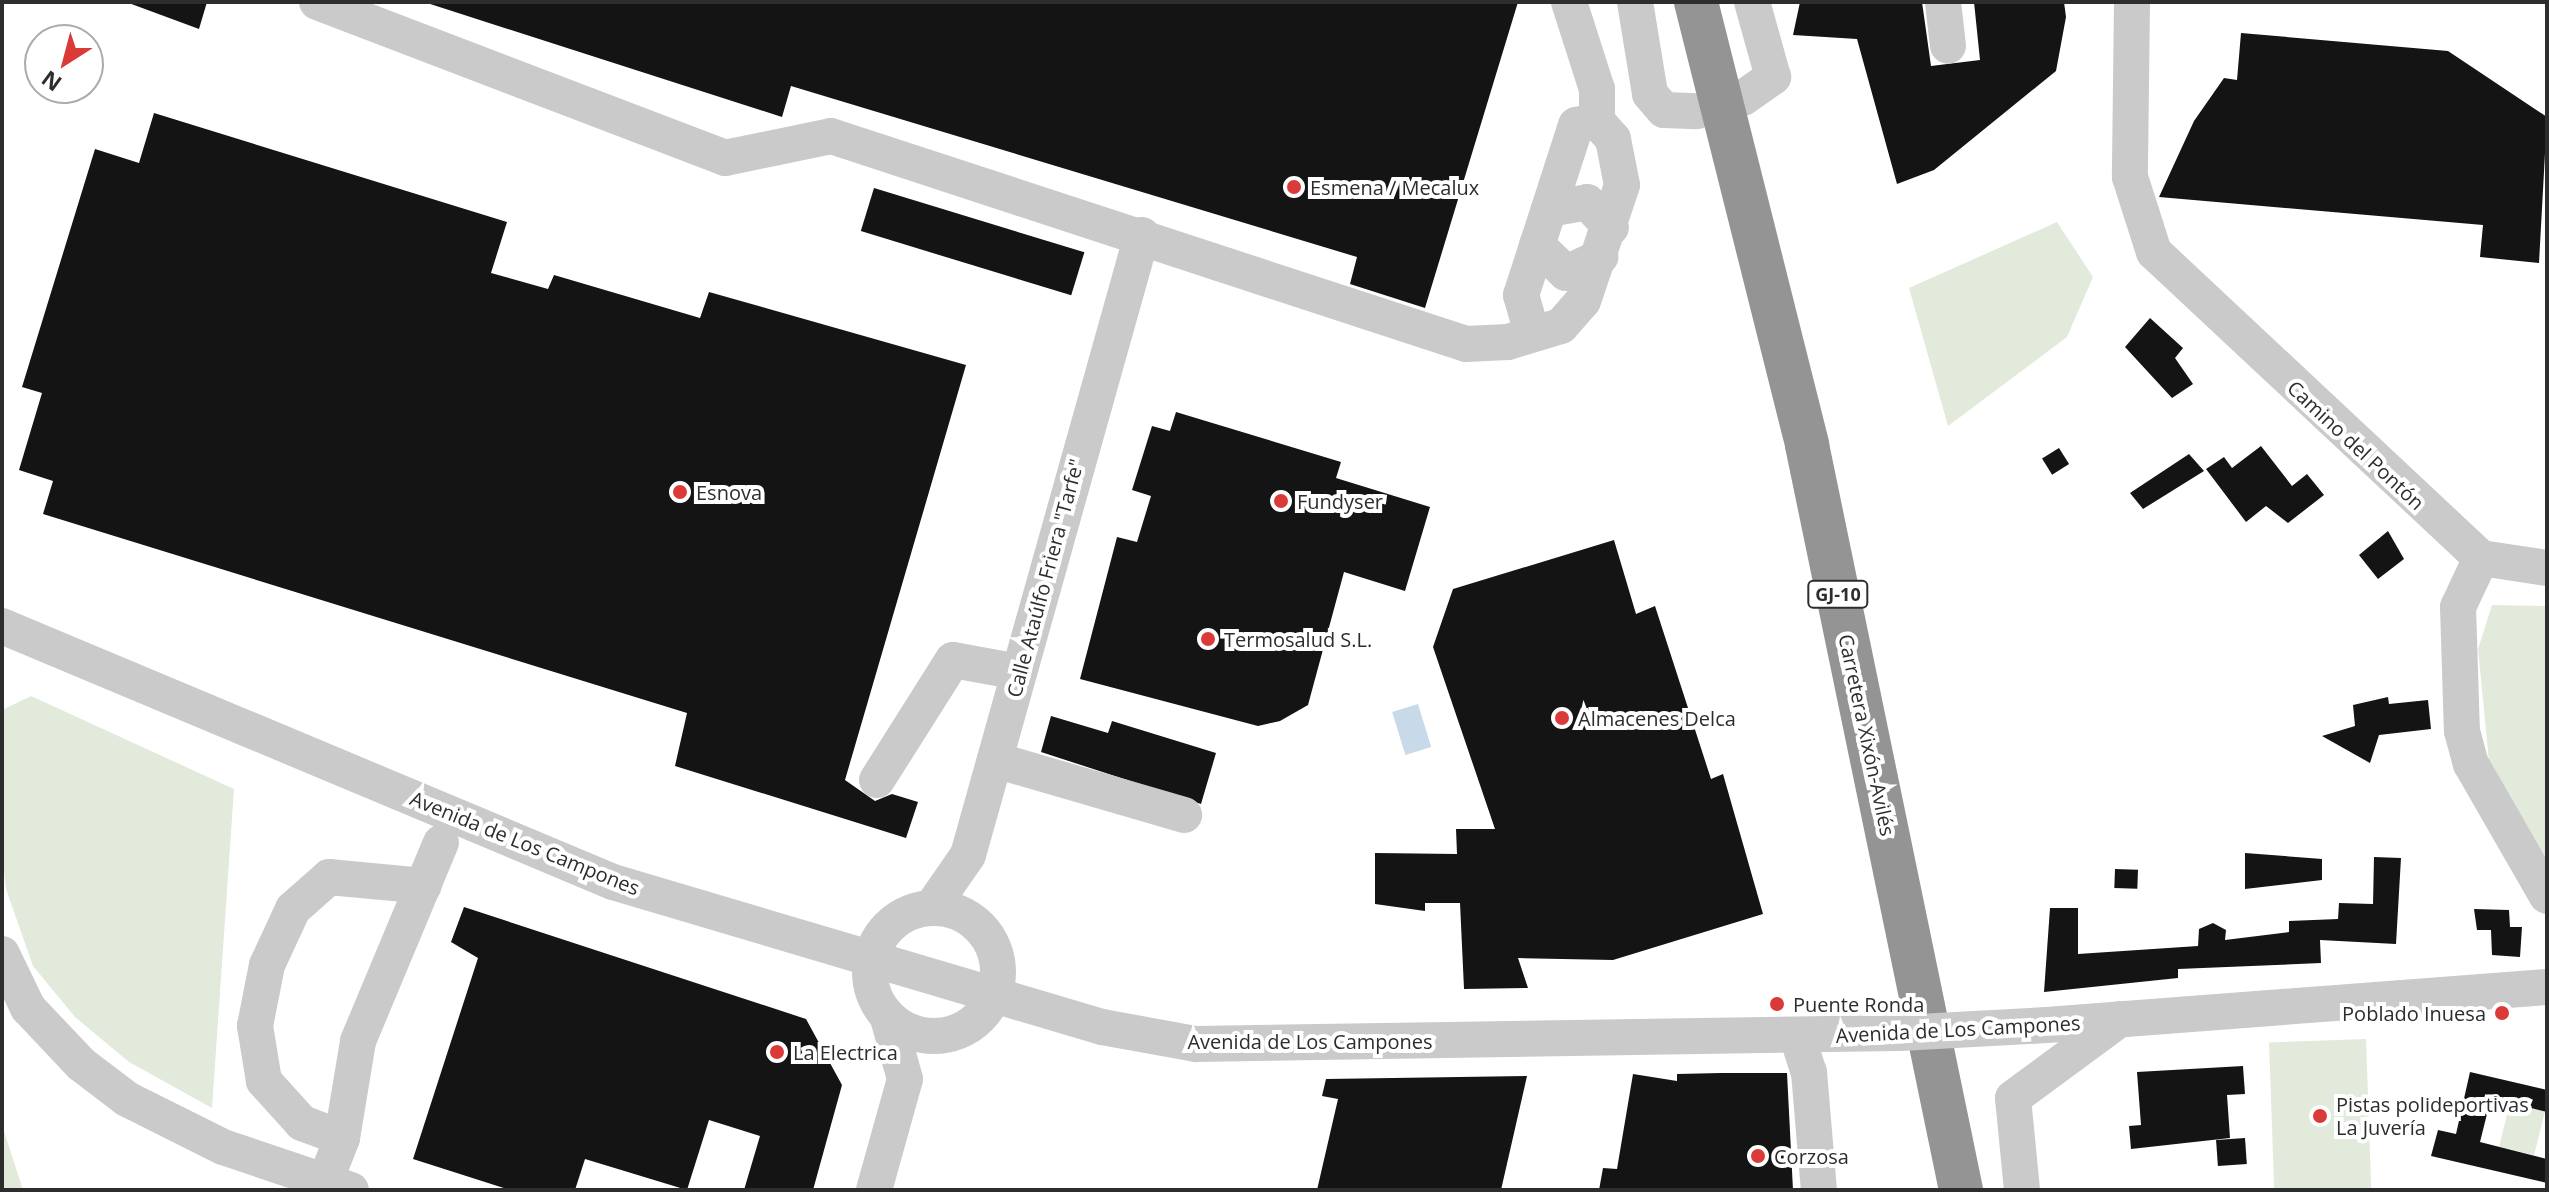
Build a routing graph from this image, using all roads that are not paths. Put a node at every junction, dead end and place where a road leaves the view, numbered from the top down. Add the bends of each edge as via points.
1 (317, 2) edge
2 (1569, 2) edge
3 (1635, 2) edge
4 (1696, 2) edge
5 (1752, 2) edge
6 (1943, 2) edge
7 (2132, 2) edge
8 (1948, 46) dead end
9 (1743, 98) dead end
10 (1697, 111) dead end
11 (1597, 121) junction
12 (1549, 209) junction
13 (1142, 235) junction
14 (1606, 243) junction
15 (1537, 245) junction
16 (1531, 331) junction
17 (2481, 558) junction
18 (2547, 568) edge
19 (2, 626) edge
20 (1019, 672) junction
21 (995, 760) junction
22 (877, 780) dead end
23 (1184, 815) dead end
24 (441, 843) dead end
25 (968, 855) junction
26 (424, 886) junction
27 (2547, 896) edge
28 (932, 907) junction
29 (975, 921) junction
30 (2, 954) edge
31 (870, 958) junction
32 (2547, 987) edge
33 (995, 995) junction
34 (888, 1018) junction
35 (2120, 1019) junction
36 (951, 1035) junction
37 (1797, 1036) junction
38 (905, 1079) junction
39 (342, 1138) junction
40 (338, 1186) edge
41 (874, 1190) edge
42 (1819, 1190) edge
43 (1961, 1190) edge
44 (2022, 1190) edge

1 - 13 street via 725,158 831,136
2 - 11 street via 1597,89
3 - 10 street via 1650,94 1664,110
4 - 43 highway, Carretera Xixón-Avilés / GJ-10 via 1807,445
5 - 9 street via 1773,77
6 - 8 street
7 - 17 street, Camino del Pontón via 2130,177 2154,252
11 - 12 street via 1576,125
11 - 14 street via 1613,139 1622,185
12 - 14 street via 1587,202
12 - 15 street
13 - 16 street via 1466,344 1508,342
13 - 20 street, Calle Ataúlfo Friera "Tarfe"
14 - 15 street via 1566,273
14 - 16 street via 1583,301 1561,326
15 - 16 street via 1521,295
17 - 18 street
17 - 27 street via 2458,607 2462,731 2471,764
19 - 31 street, Avenida de Los Campones via 613,882
20 - 21 street, Calle Ataúlfo Friera "Tarfe"
20 - 22 street via 953,660
21 - 23 street
21 - 25 street, Calle Ataúlfo Friera "Tarfe"
24 - 26 street
25 - 28 street, Calle Ataúlfo Friera "Tarfe"
25 - 29 street, Calle Ataúlfo Friera "Tarfe"
26 - 39 street via 358,1041
26 - 39 street via 329,877 293,909 267,965 255,1026 264,1081 302,1123
28 - 29 street
28 - 31 street via 892,922
29 - 33 street via 997,955
30 - 40 street via 28,1008 81,1064 127,1099 223,1147
31 - 33 street, Avenida de Los Campones
31 - 34 street via 876,1000
32 - 35 street, Avenida de Los Campones
33 - 36 street via 970,1026
33 - 37 street, Avenida de Los Campones via 1196,1044
34 - 36 street via 917,1034
34 - 38 street
35 - 37 street, Avenida de Los Campones, bridge
35 - 44 street via 2013,1098
36 - 38 street
37 - 42 street via 1809,1072
38 - 41 street
39 - 40 street

